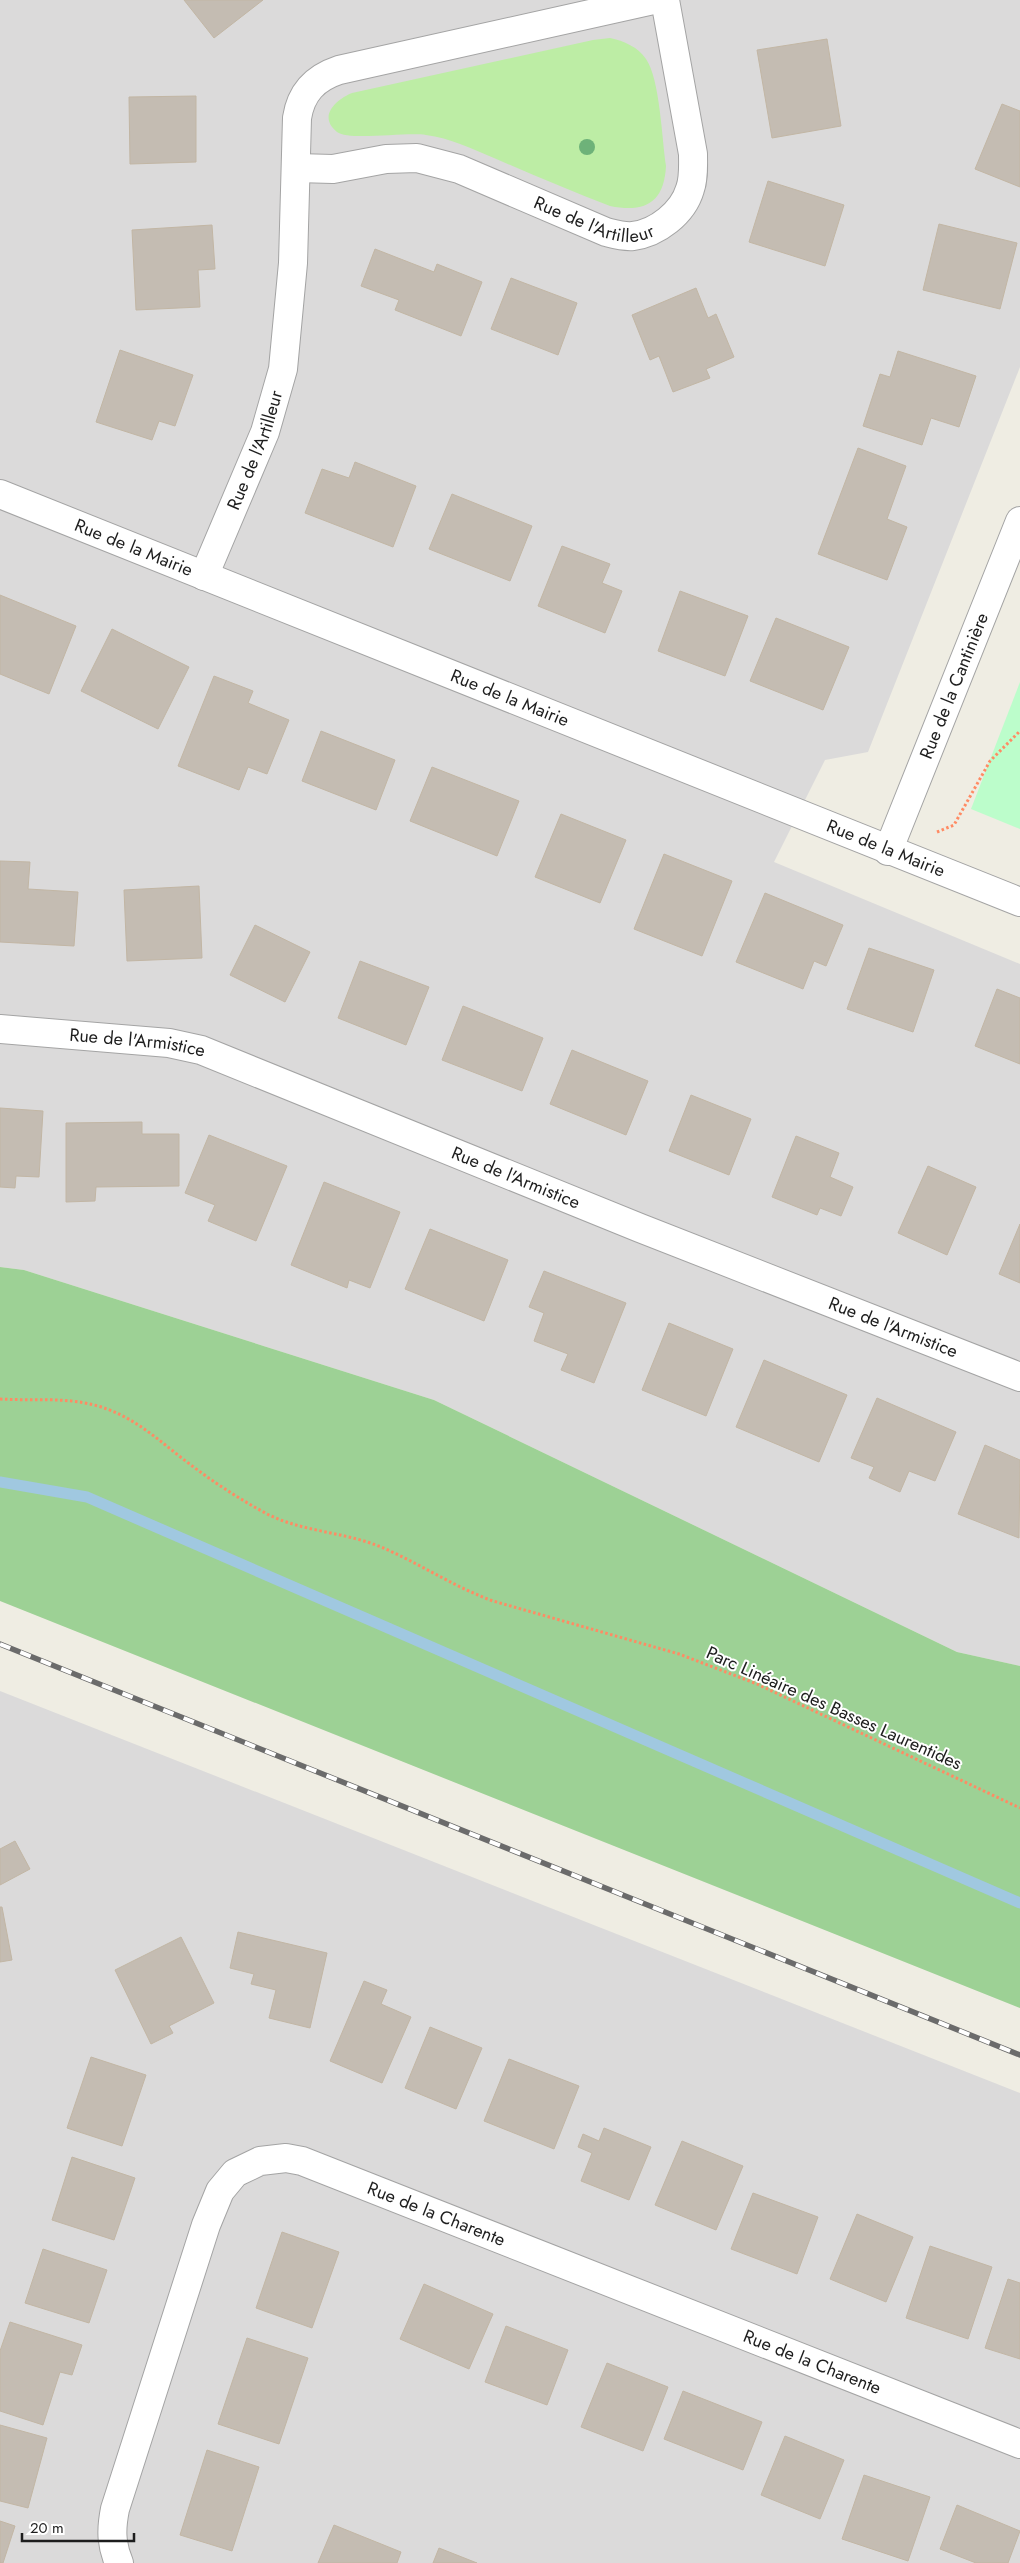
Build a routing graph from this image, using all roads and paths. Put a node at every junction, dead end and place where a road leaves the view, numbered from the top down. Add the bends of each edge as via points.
1 (653, 0) edge
2 (665, 0) edge
3 (297, 168) junction
4 (0, 494) edge
5 (1020, 521) edge
6 (204, 576) junction
7 (1020, 731) edge
8 (954, 825) dead end
9 (888, 851) junction
10 (1020, 902) edge
11 (0, 1029) edge
12 (1020, 1377) edge
13 (0, 1399) edge
14 (1020, 1808) edge
15 (1020, 2444) edge
16 (119, 2563) edge

1 - 3 street, Rue de l'Artilleur via 399,55 327,74 309,87 299,106
2 - 3 street, Rue de l'Artilleur via 693,154 693,175 685,201 657,227 632,236 606,232 459,170 417,158 386,159 333,170
3 - 6 street, Rue de l'Artilleur via 290,308 276,400
4 - 6 street, Rue de la Mairie
5 - 9 street, Rue de la Cantinière
6 - 9 street, Rue de la Mairie
7 - 8 path via 990,761
9 - 10 street, Rue de la Mairie
11 - 12 street, Rue de l'Armistice via 161,1042 201,1050
13 - 14 path, Parc Linéaire des Basses Laurentides via 74,1402 108,1409 136,1422 218,1485 271,1516 294,1525 350,1536 382,1548 475,1595 686,1656 757,1684
15 - 16 street, Rue de la Charente via 302,2161 272,2158 248,2165 227,2180 206,2225 115,2508 112,2536

